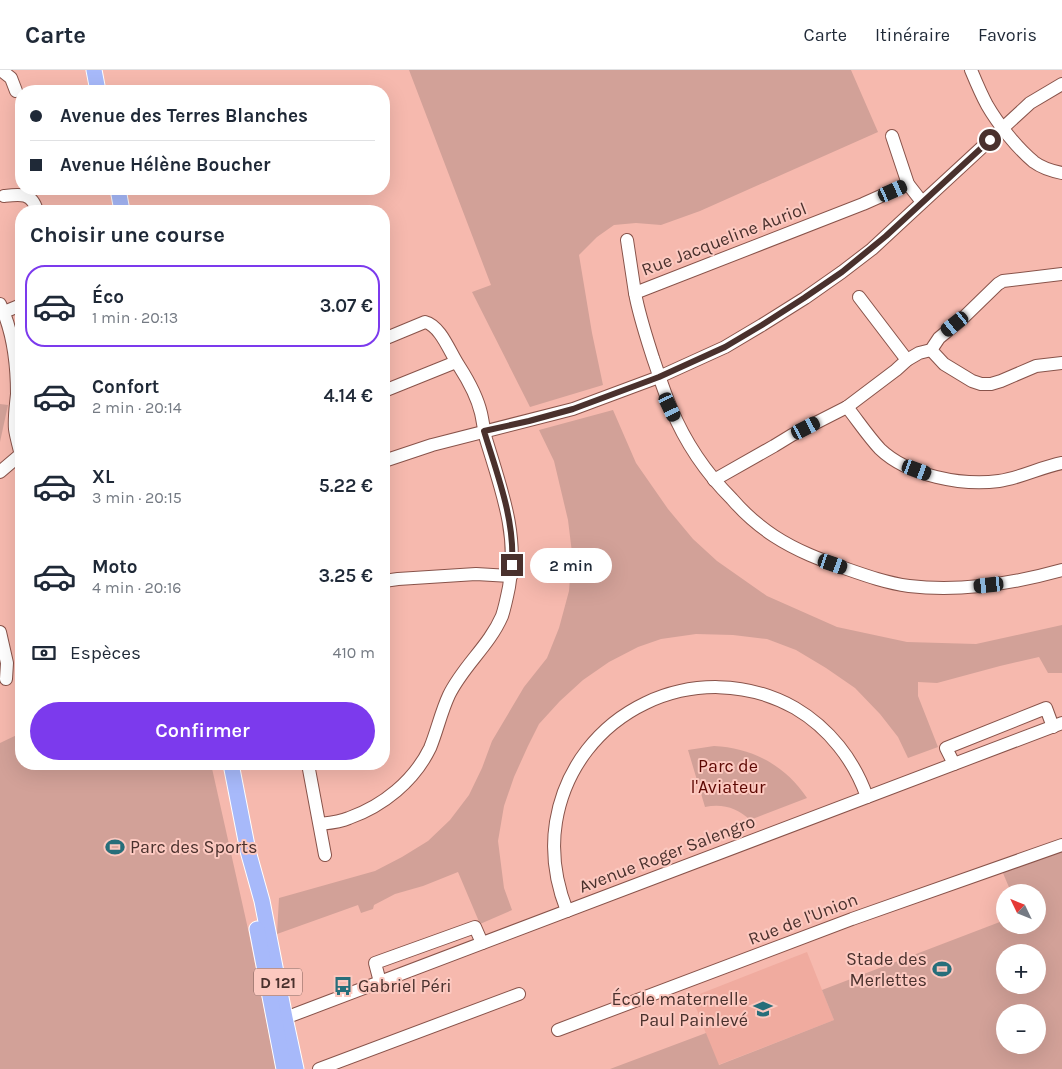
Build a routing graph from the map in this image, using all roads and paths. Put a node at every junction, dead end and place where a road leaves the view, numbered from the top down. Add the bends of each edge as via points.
1 (1, 70) edge
2 (94, 70) edge
3 (971, 70) edge
4 (1062, 84) edge
5 (97, 85) edge
6 (15, 88) edge
7 (1003, 128) junction
8 (892, 136) dead end
9 (1062, 173) edge
10 (908, 184) junction
11 (15, 195) edge
12 (24, 195) edge
13 (4, 196) dead end
14 (922, 202) junction
15 (35, 205) edge
16 (627, 240) dead end
17 (1062, 274) edge
18 (634, 292) junction
19 (859, 297) dead end
20 (15, 306) edge
21 (2, 308) edge
22 (390, 337) edge
23 (931, 350) junction
24 (907, 360) junction
25 (456, 362) junction
26 (15, 363) edge
27 (1062, 363) edge
28 (659, 377) junction
29 (390, 389) edge
30 (847, 407) junction
31 (484, 431) junction
32 (15, 459) edge
33 (390, 459) edge
34 (1062, 463) edge
35 (0, 472) edge
36 (714, 480) junction
37 (1062, 570) edge
38 (511, 576) junction
39 (390, 580) edge
40 (0, 637) edge
41 (6, 679) dead end
42 (1057, 725) edge
43 (954, 764) junction
44 (232, 770) edge
45 (309, 770) edge
46 (868, 797) junction
47 (320, 824) junction
48 (1062, 845) edge
49 (248, 851) junction
50 (325, 855) dead end
51 (566, 911) junction
52 (482, 943) junction
53 (380, 982) junction
54 (519, 994) dead end
55 (280, 1020) junction
56 (558, 1030) dead end
57 (284, 1069) edge
58 (292, 1069) edge
59 (296, 1069) edge
60 (318, 1069) edge

1 - 6 street via 12,78
2 - 5 main road
3 - 7 street via 987,105
4 - 7 street via 1030,103
7 - 9 street via 1034,162 1049,171
7 - 14 street
8 - 10 street
10 - 14 street
10 - 18 street, Rue Jacqueline Auriol
11 - 13 street
12 - 15 street
14 - 28 street via 872,249 804,298 725,347
16 - 18 street
17 - 23 street via 1003,281 938,338
18 - 28 street, Rue Jacqueline Auriol
19 - 24 street
20 - 21 street
21 - 26 street
22 - 25 street via 425,322 431,323
23 - 24 street
23 - 27 street via 944,364 982,384 1001,381 1036,366
24 - 30 street
25 - 29 street
25 - 31 street via 473,392
28 - 31 street via 573,409
28 - 36 street, Rue Jacqueline Auriol via 679,425
30 - 34 street via 882,450 898,462 936,477 977,483 999,481
30 - 36 street
31 - 33 street
31 - 38 street via 505,502 513,554
32 - 35 street
36 - 37 street, Rue Jacqueline Auriol via 740,508 773,535 821,560 876,579 908,586 964,588 1018,581
38 - 39 street via 476,574
38 - 47 street via 502,616 449,695 430,748 420,765 406,783 381,803 348,819
40 - 41 street via 7,663
42 - 43 street, Avenue Roger Salengro
42 - 43 street via 1046,708 946,748
43 - 46 street, Avenue Roger Salengro
44 - 49 main road, D 121
45 - 47 street
46 - 51 street, Avenue Roger Salengro
46 - 51 street via 857,772 836,742 803,713 775,698 725,687 694,688 661,696 628,712 602,733 579,762 564,792 556,822 554,854
47 - 50 street
48 - 56 street, Rue de l'Union via 852,919
49 - 55 main road, D 121 via 262,901
49 - 55 main road, D 121 via 260,948 267,962
51 - 52 street, Avenue Roger Salengro
52 - 53 street, Avenue Roger Salengro
52 - 53 street via 475,927 375,963
53 - 55 street, Avenue Roger Salengro
54 - 60 street
55 - 57 main road, D 121
55 - 58 main road
55 - 59 main road, D 121

